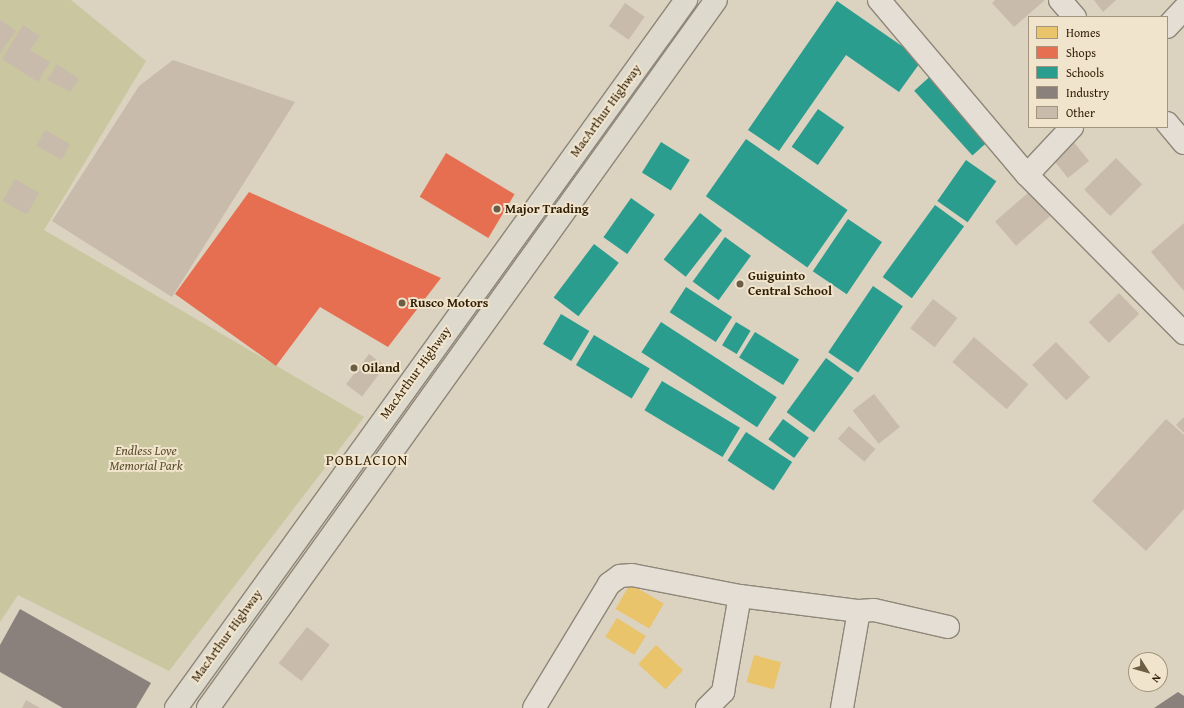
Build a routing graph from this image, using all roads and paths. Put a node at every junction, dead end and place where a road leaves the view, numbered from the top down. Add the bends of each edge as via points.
1 (686, 0) edge
2 (716, 0) edge
3 (879, 0) edge
4 (1060, 0) edge
5 (1184, 9) edge
6 (1074, 16) edge
7 (1168, 25) edge
8 (1168, 124) edge
9 (1071, 128) edge
10 (1184, 143) edge
11 (1027, 175) junction
12 (1184, 333) edge
13 (740, 596) junction
14 (859, 611) junction
15 (948, 627) dead end
16 (176, 708) edge
17 (208, 708) edge
18 (534, 708) edge
19 (707, 708) edge
20 (842, 708) edge

1 - 16 highway, MacArthur Highway
2 - 17 highway, MacArthur Highway
3 - 11 street
4 - 6 street
5 - 7 street
8 - 10 street
9 - 11 street
11 - 12 street
13 - 14 street
13 - 18 street via 632,575 620,576 609,584
13 - 19 street via 723,692
14 - 15 street via 890,613
14 - 20 street

